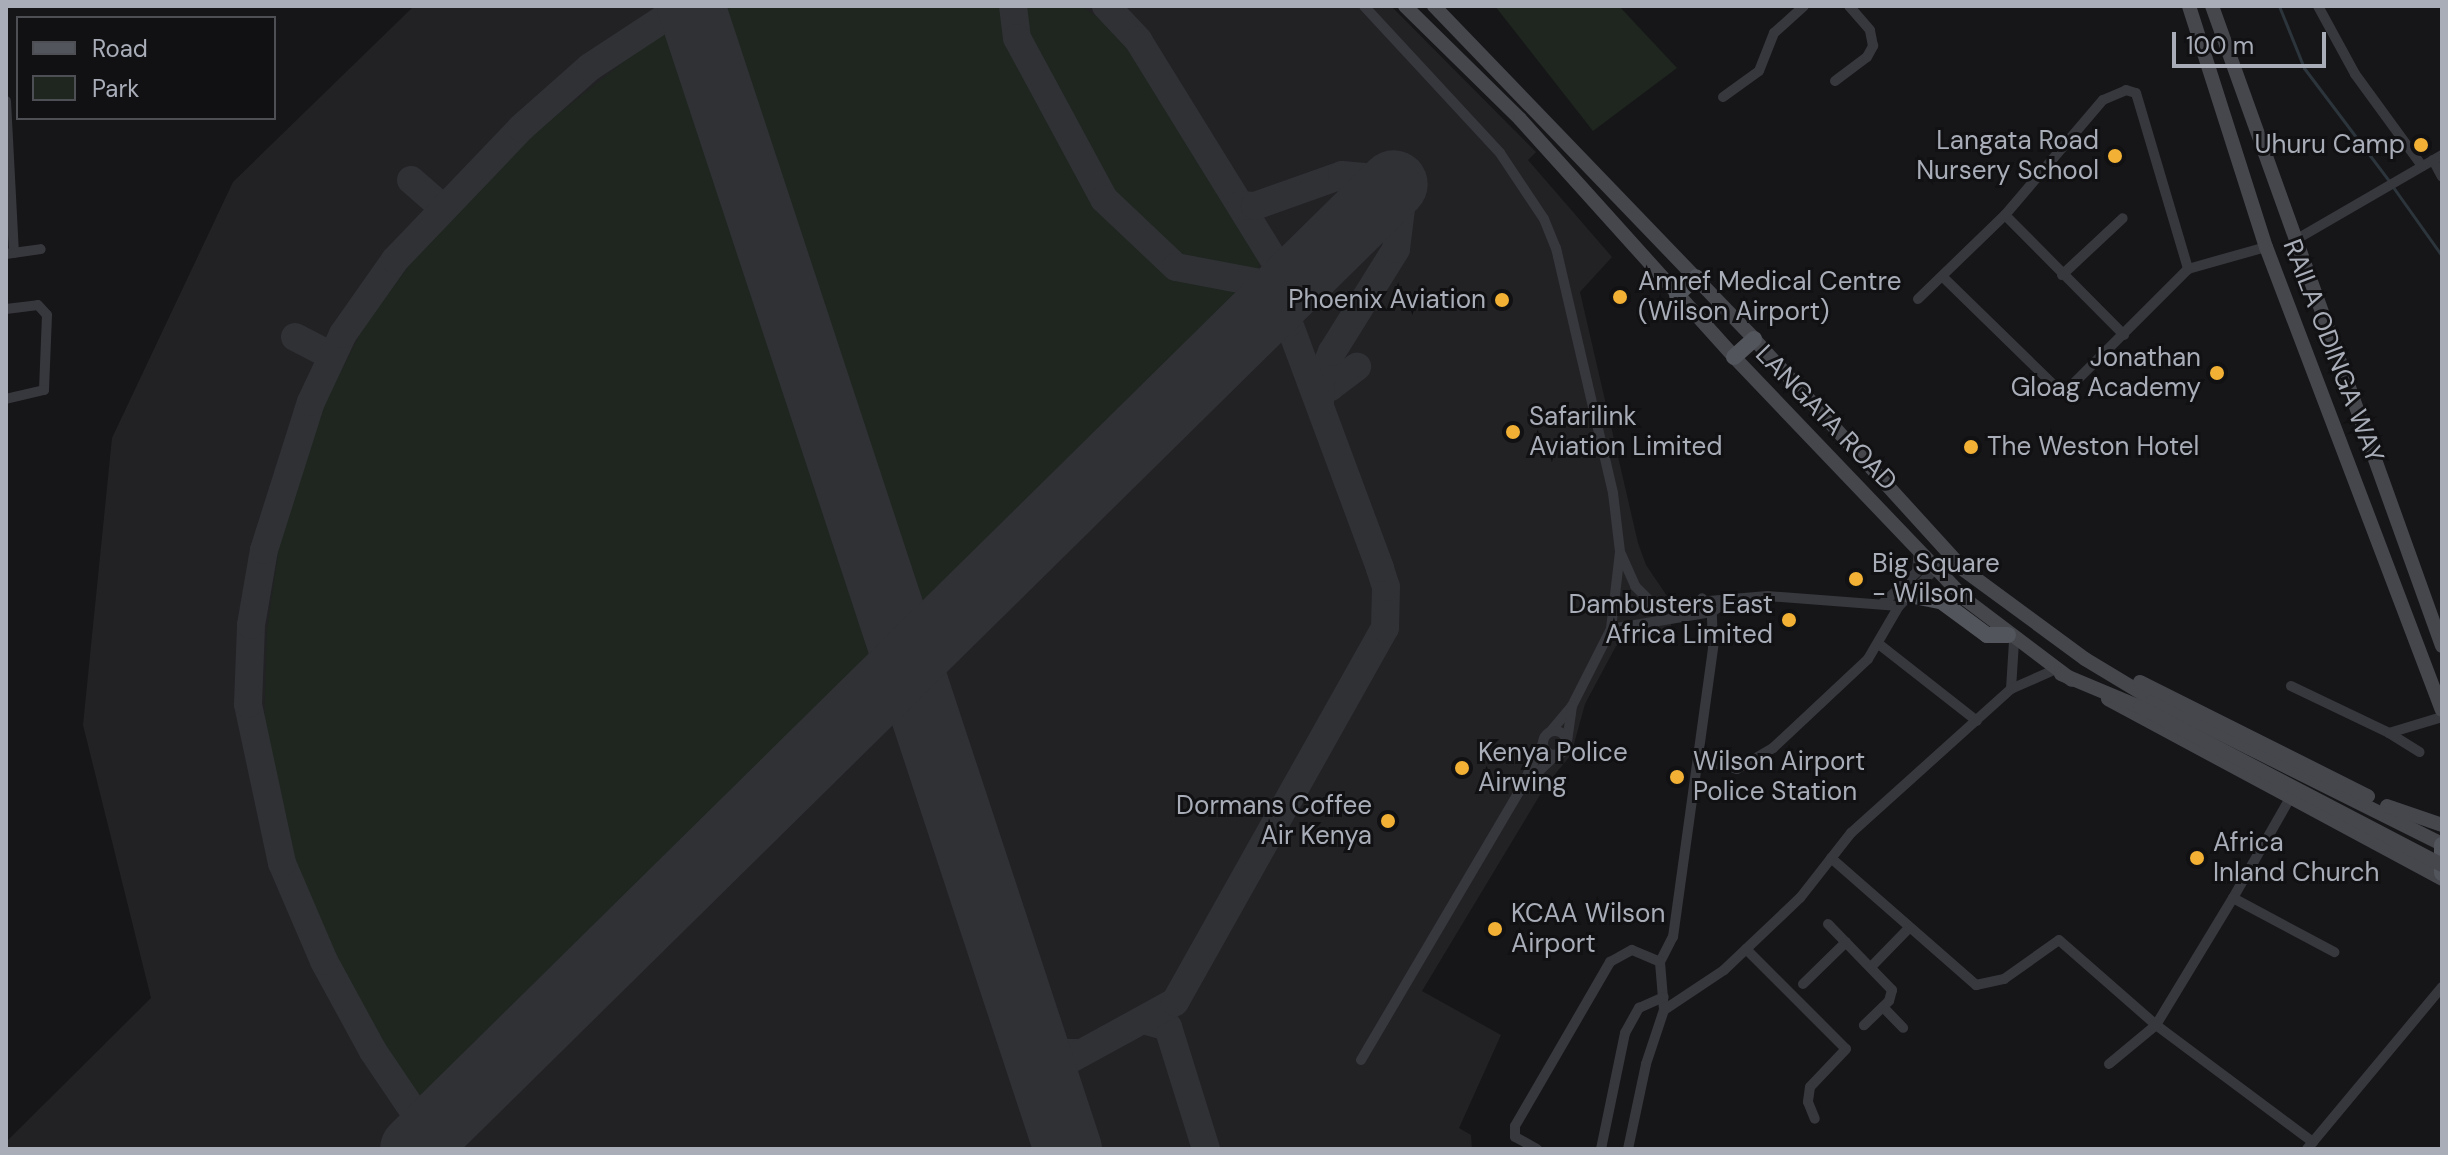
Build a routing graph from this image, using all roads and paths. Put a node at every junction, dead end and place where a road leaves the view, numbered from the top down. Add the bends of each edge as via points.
1 (1364, 6) edge
2 (1405, 6) edge
3 (1434, 6) edge
4 (1804, 6) edge
5 (1849, 6) edge
6 (2189, 6) edge
7 (2212, 6) edge
8 (2318, 6) edge
9 (2227, 48) junction
10 (2206, 57) junction
11 (1835, 81) dead end
12 (1723, 97) dead end
13 (6, 101) edge
14 (2438, 158) edge
15 (2422, 166) junction
16 (2442, 177) edge
17 (8, 198) edge
18 (2005, 215) junction
19 (2123, 218) dead end
20 (2297, 239) junction
21 (2266, 247) junction
22 (41, 249) dead end
23 (10, 253) edge
24 (2188, 269) junction
25 (2062, 275) junction
26 (1696, 277) junction
27 (1944, 278) junction
28 (1677, 295) junction
29 (1918, 299) dead end
30 (6, 309) edge
31 (2124, 335) junction
32 (1754, 339) junction
33 (1734, 357) junction
34 (6, 399) edge
35 (2369, 437) junction
36 (2344, 447) junction
37 (1918, 549) junction
38 (1620, 552) junction
39 (1936, 568) junction
40 (1702, 598) junction
41 (1729, 600) junction
42 (1904, 600) junction
43 (1653, 604) junction
44 (1882, 604) junction
45 (1615, 609) junction
46 (1712, 612) junction
47 (1611, 629) junction
48 (2011, 638) junction
49 (1880, 645) junction
50 (2069, 646) junction
51 (2442, 646) edge
52 (2057, 672) junction
53 (2291, 686) dead end
54 (2011, 689) junction
55 (1572, 706) junction
56 (2442, 710) edge
57 (2442, 717) edge
58 (1977, 721) junction
59 (1551, 731) junction
60 (2389, 733) junction
61 (1567, 740) junction
62 (1543, 743) junction
63 (2420, 752) dead end
64 (1557, 754) junction
65 (1701, 760) junction
66 (1521, 788) junction
67 (2290, 798) junction
68 (2442, 825) edge
69 (2442, 844) edge
70 (1831, 858) junction
71 (2442, 865) edge
72 (2442, 876) edge
73 (2233, 898) junction
74 (1828, 924) dead end
75 (1909, 928) junction
76 (1846, 942) junction
77 (1746, 949) junction
78 (2334, 952) dead end
79 (1660, 962) junction
80 (1871, 967) junction
81 (1803, 984) dead end
82 (2442, 987) edge
83 (1664, 997) junction
84 (1883, 1007) junction
85 (1664, 1010) junction
86 (1864, 1025) dead end
87 (2156, 1025) junction
88 (1903, 1028) dead end
89 (1361, 1060) dead end
90 (2109, 1064) dead end
91 (1815, 1119) dead end
92 (2310, 1146) edge
93 (1537, 1149) edge
94 (1601, 1149) edge
95 (1628, 1149) edge

1 - 38 street via 1500,153 1544,219 1556,248 1598,422
2 - 28 main road, LANGATA ROAD via 1520,119
3 - 26 main road, LANGATA ROAD
4 - 12 street via 1774,33 1759,71
5 - 11 street via 1870,30 1873,46 1867,57
6 - 10 main road, RAILA ODINGA WAY
7 - 9 main road, RAILA ODINGA WAY
8 - 15 street via 2355,74
9 - 10 main road
9 - 20 main road, RAILA ODINGA WAY
10 - 21 main road, RAILA ODINGA WAY
13 - 17 street
14 - 15 street
14 - 16 street
15 - 20 street
17 - 23 street
18 - 24 street via 2103,100 2133,91
18 - 25 street
18 - 27 street
19 - 25 street
20 - 35 main road, RAILA ODINGA WAY
21 - 24 street
21 - 36 main road, RAILA ODINGA WAY
22 - 23 street
24 - 31 street
25 - 31 street
26 - 28 main road
26 - 32 main road, LANGATA ROAD
27 - 29 street
27 - 31 street via 2058,393 2068,392
28 - 33 main road, LANGATA ROAD
30 - 34 street via 38,305 47,315 44,390
32 - 33 main road
32 - 50 main road, LANGATA ROAD via 1964,570
33 - 37 main road, LANGATA ROAD
35 - 36 main road
35 - 51 main road, RAILA ODINGA WAY
36 - 56 main road, RAILA ODINGA WAY
37 - 39 main road, LANGATA ROAD
37 - 44 street via 1917,572
38 - 43 street via 1635,586
38 - 45 street
39 - 42 street
39 - 48 main road, LANGATA ROAD
40 - 41 street
40 - 43 street
40 - 46 street
41 - 44 street via 1767,596
41 - 46 street
42 - 44 street
42 - 48 main road via 1941,601 1987,635
42 - 49 street
43 - 45 street
45 - 47 street
46 - 47 street
46 - 65 street
47 - 55 street
48 - 52 main road, LANGATA ROAD
48 - 54 street
49 - 58 street
49 - 65 street via 1762,757 1737,769
50 - 68 main road, LANGATA ROAD via 2396,811
50 - 69 main road, LANGATA ROAD via 2196,724
52 - 54 street
52 - 67 main road, LANGATA ROAD
52 - 71 main road, LANGATA ROAD, bridge via 2140,707
53 - 60 street
54 - 58 street
55 - 59 street
55 - 61 street
57 - 60 street
58 - 70 street via 1851,833
59 - 61 street
59 - 62 street
60 - 63 street
61 - 64 street
62 - 64 street
62 - 66 street
64 - 66 street
65 - 79 street via 1673,937
66 - 89 street
67 - 72 main road, LANGATA ROAD
67 - 73 street
69 - 72 main road
70 - 75 street
70 - 77 street via 1800,898
73 - 78 street
73 - 87 street
74 - 76 street
75 - 80 street
75 - 87 street via 1976,985 2004,979 2059,940
76 - 80 street
76 - 81 street
77 - 85 street via 1712,981
77 - 91 street via 1846,1049 1810,1087 1808,1102
79 - 83 street
79 - 93 street via 1632,950 1610,962 1515,1126 1515,1137
80 - 84 street via 1892,990
82 - 92 street
83 - 85 street
83 - 94 street via 1639,1008 1625,1033
84 - 86 street
84 - 88 street
85 - 95 street
87 - 90 street
87 - 92 street

